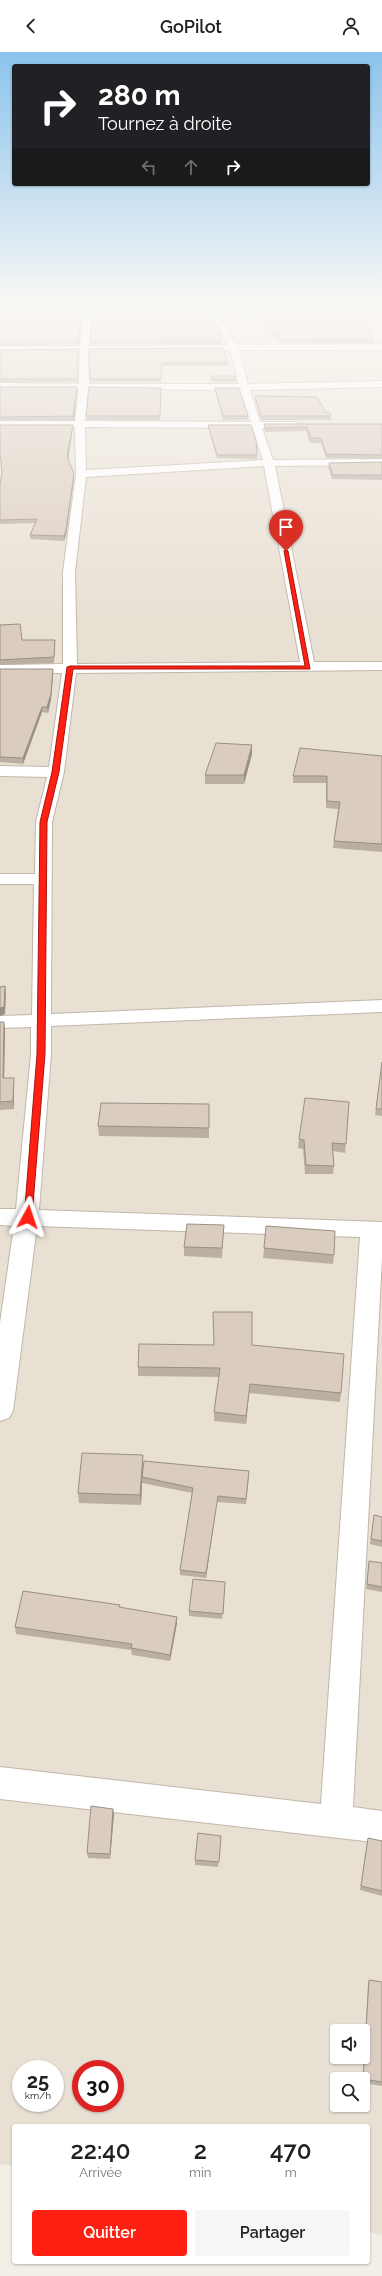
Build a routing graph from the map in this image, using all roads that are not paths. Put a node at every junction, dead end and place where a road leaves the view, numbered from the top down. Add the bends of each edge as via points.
1 (81, 414) edge
2 (254, 414) edge
3 (0, 424) edge
4 (80, 425) junction
5 (304, 425) edge
6 (258, 426) junction
7 (382, 462) edge
8 (269, 463) junction
9 (81, 474) junction
10 (382, 666) edge
11 (70, 667) junction
12 (308, 668) junction
13 (0, 669) edge
14 (0, 771) edge
15 (56, 772) junction
16 (0, 879) edge
17 (44, 879) junction
18 (382, 1006) edge
19 (41, 1021) junction
20 (0, 1022) edge
21 (0, 1217) edge
22 (28, 1217) junction
23 (377, 1230) edge
24 (0, 1411) edge
25 (0, 1783) edge
26 (336, 1823) junction
27 (382, 1827) edge

1 - 4 street
2 - 6 street
3 - 4 street
4 - 6 street
4 - 9 street
5 - 6 street
6 - 8 street
7 - 8 street
8 - 9 street
8 - 12 street
9 - 11 street via 69,572
10 - 12 street
11 - 12 street
11 - 13 street
11 - 15 street
14 - 15 street
15 - 17 street via 44,822
16 - 17 street
17 - 19 street
18 - 19 street
19 - 20 street
19 - 22 street via 41,1054
21 - 22 street
22 - 23 street
22 - 24 street
23 - 26 street
25 - 26 street
26 - 27 street

